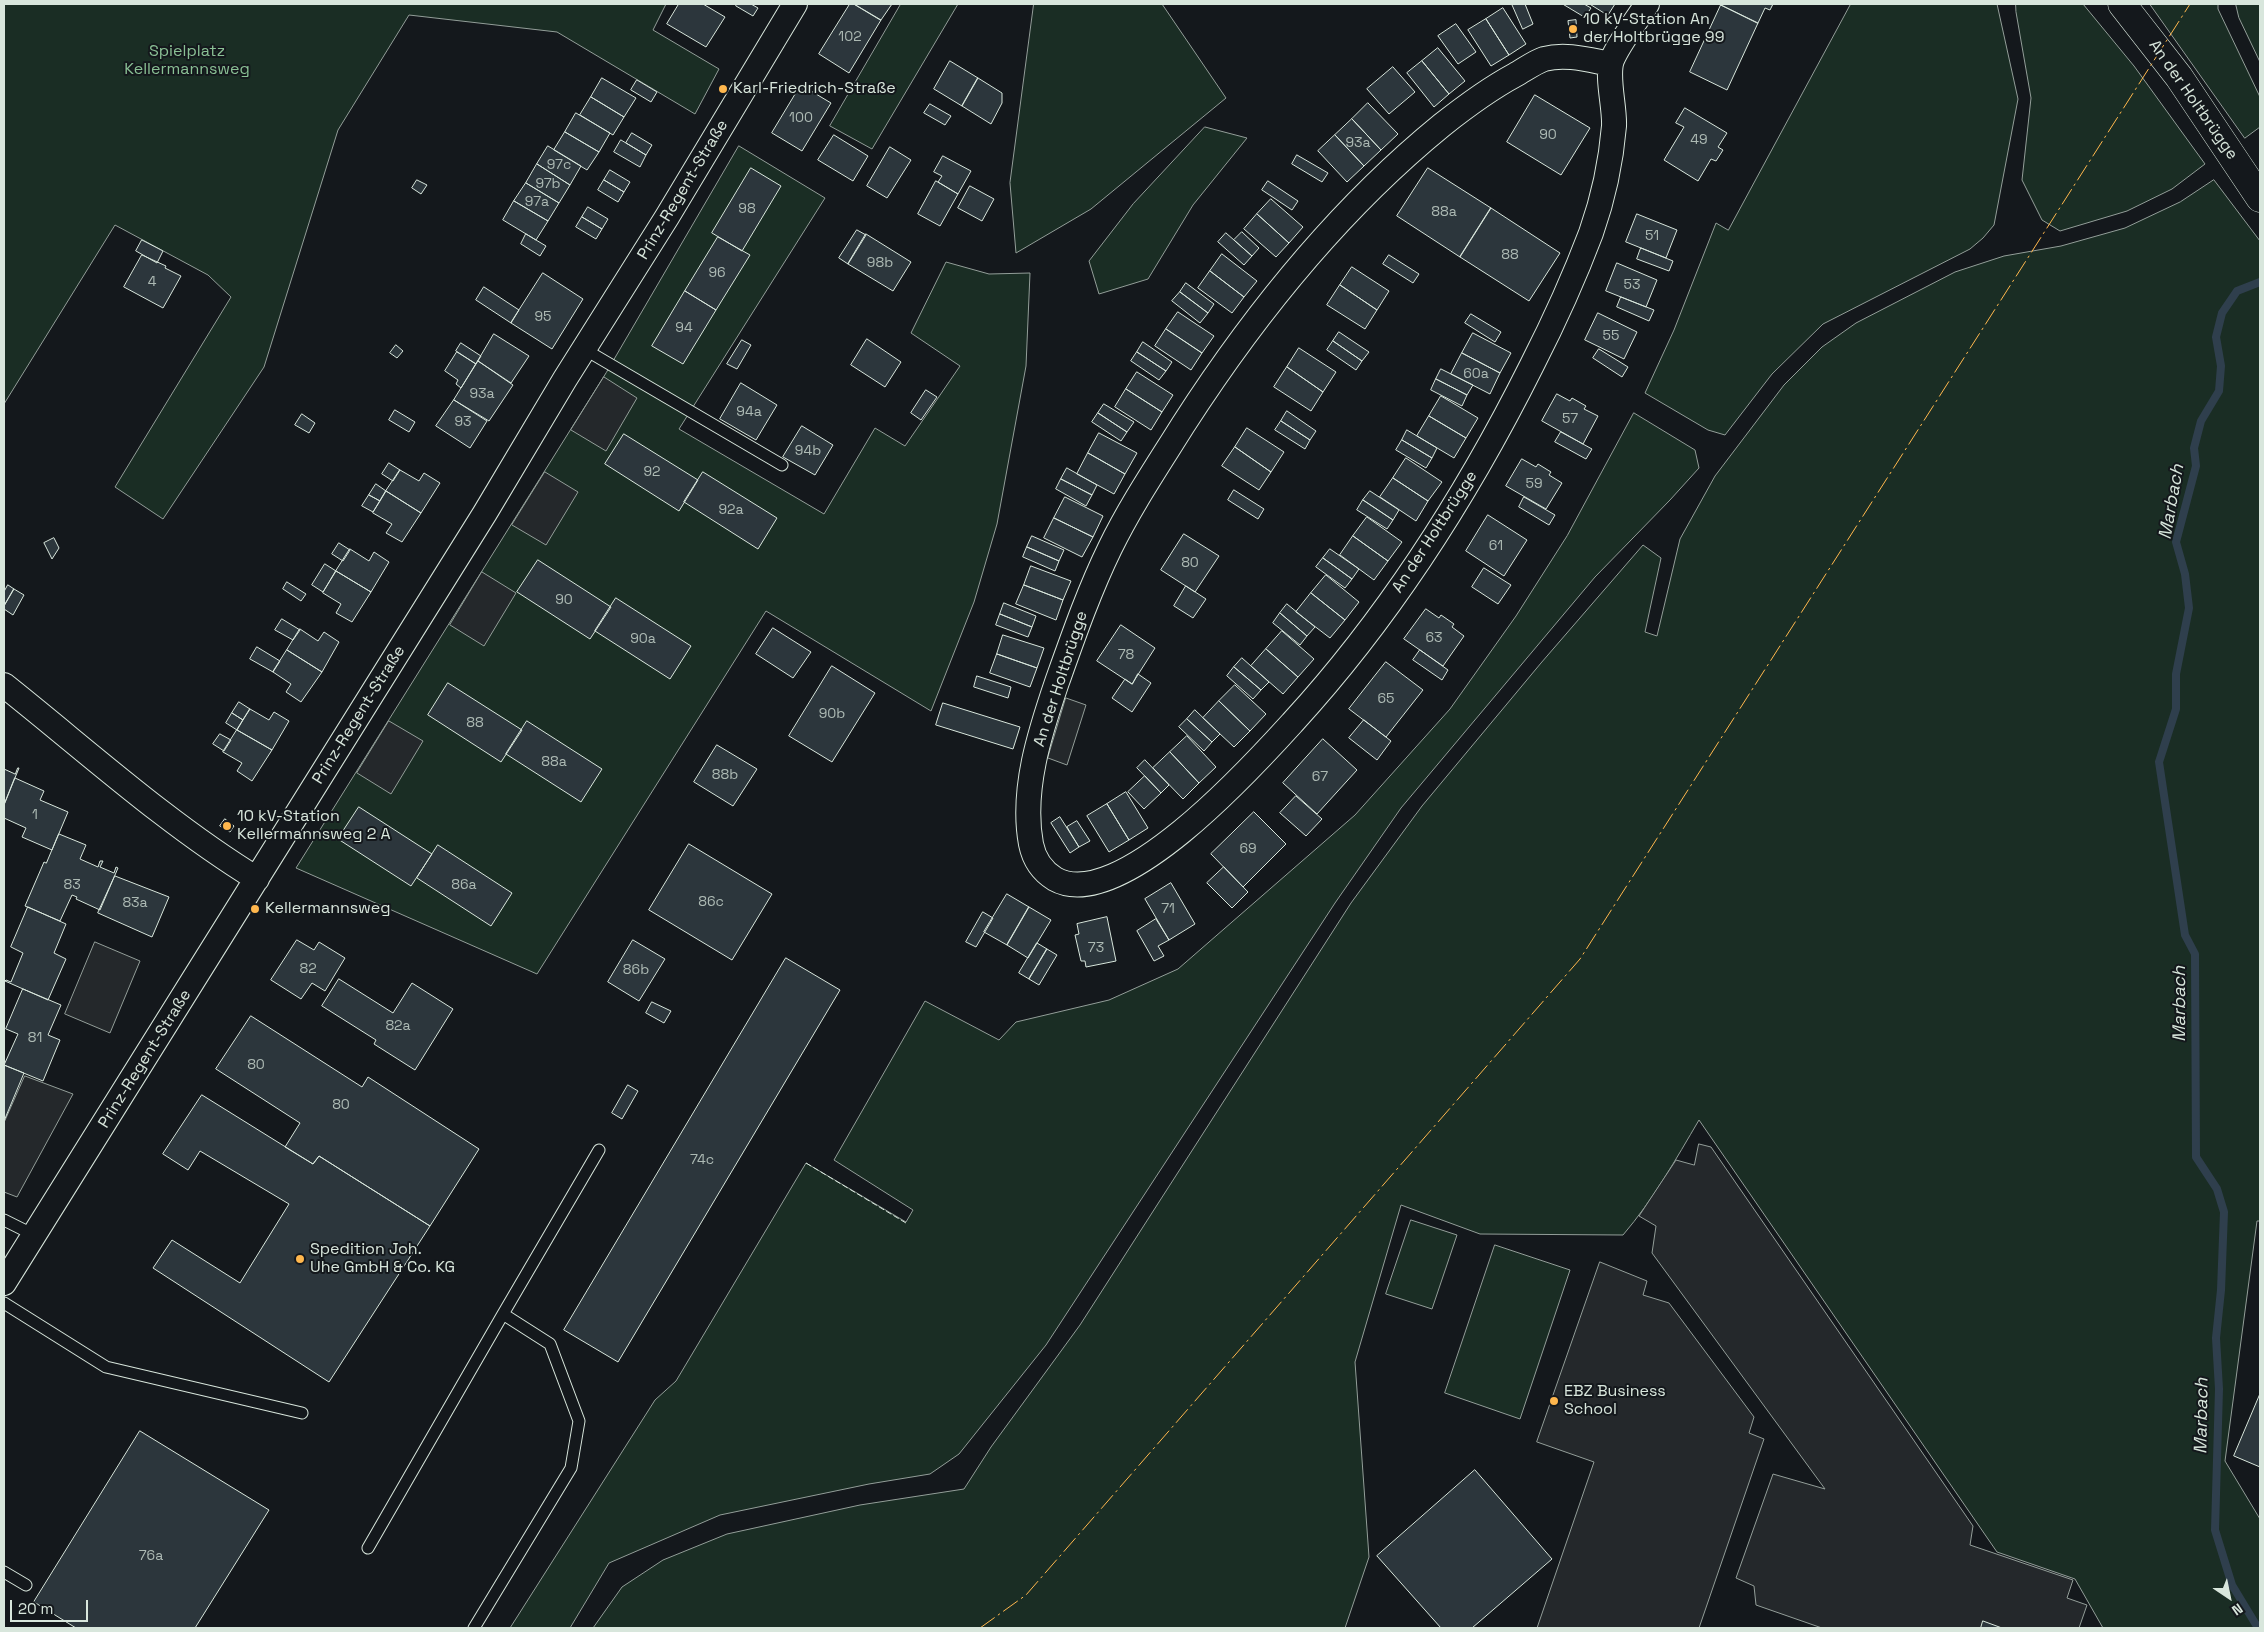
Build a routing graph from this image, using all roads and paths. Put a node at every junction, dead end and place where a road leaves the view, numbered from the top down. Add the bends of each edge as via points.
1 (795, 4) edge
2 (1647, 4) edge
3 (2122, 4) edge
4 (1610, 64) junction
5 (2260, 198) edge
6 (584, 348) junction
7 (782, 464) dead end
8 (4, 685) edge
9 (257, 879) junction
10 (599, 1150) dead end
11 (4, 1220) edge
12 (34, 1235) junction
13 (4, 1283) edge
14 (4, 1303) edge
15 (503, 1314) junction
16 (302, 1413) dead end
17 (368, 1548) dead end
18 (4, 1572) edge
19 (26, 1585) dead end
20 (474, 1628) edge

1 - 6 street, Prinz-Regent-Straße
2 - 4 street
3 - 5 street, An der Holtbrügge via 2179,77
4 - 4 street, An der Holtbrügge via 1567,56 1542,60 1488,90 1448,120 1338,222 1272,298 1214,378 1152,473 1111,547 1070,643 1044,721 1031,781 1028,820 1032,850 1039,865 1051,877 1067,884 1085,884 1111,876 1180,835 1241,777 1315,697 1430,545 1508,413 1591,233 1610,157 1614,106
6 - 7 lane
6 - 9 street, Prinz-Regent-Straße
8 - 9 street via 168,819
9 - 12 street, Prinz-Regent-Straße
10 - 15 lane
11 - 12 lane
12 - 13 street, Prinz-Regent-Straße
14 - 16 lane via 106,1367
15 - 17 lane
15 - 20 lane via 550,1344 579,1421 571,1468
18 - 19 lane

